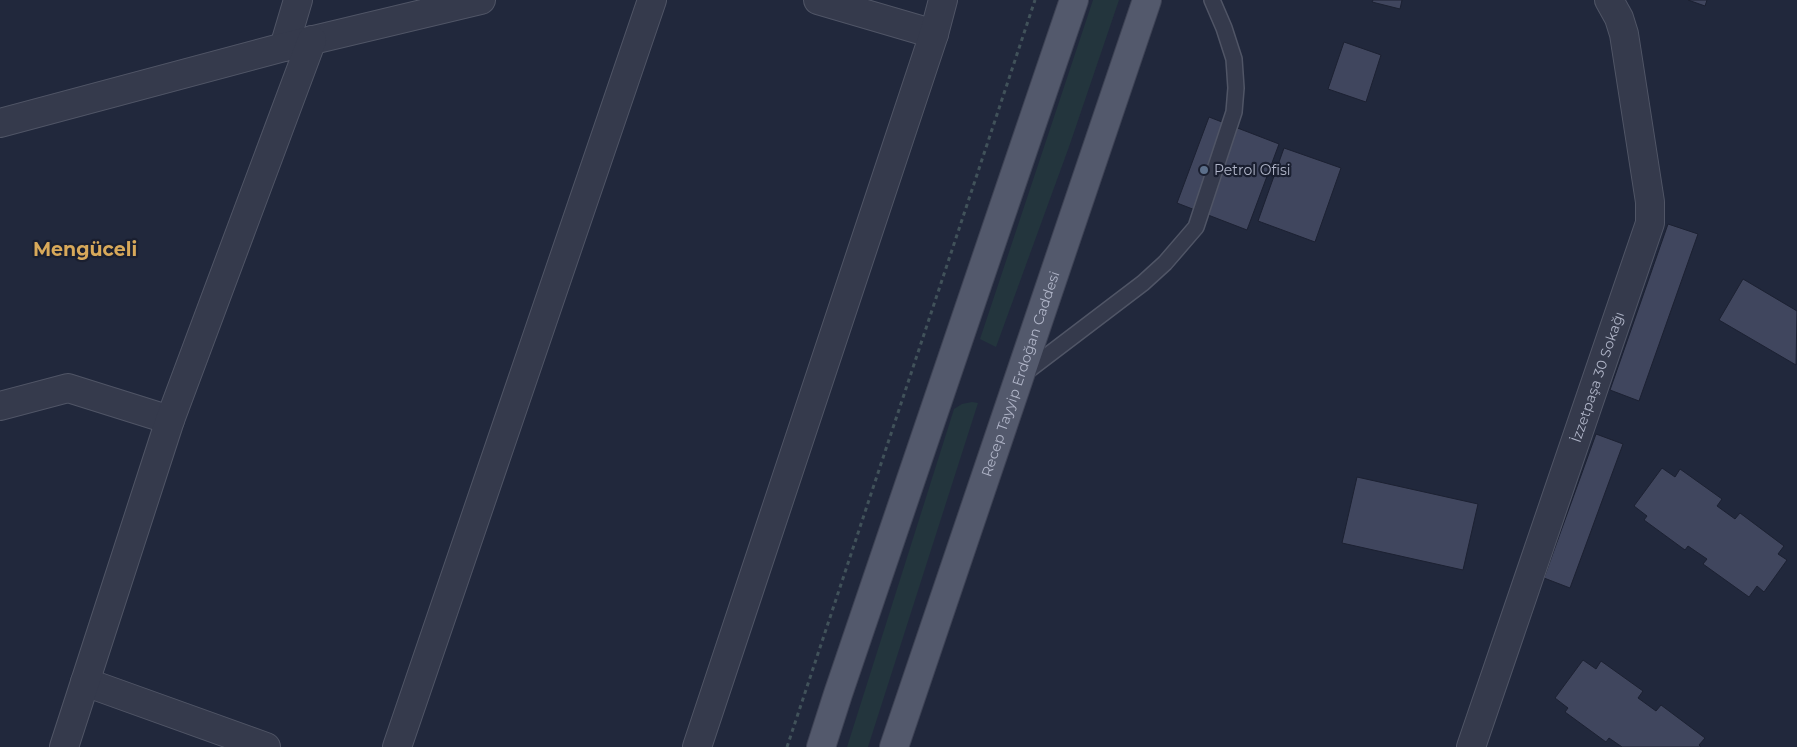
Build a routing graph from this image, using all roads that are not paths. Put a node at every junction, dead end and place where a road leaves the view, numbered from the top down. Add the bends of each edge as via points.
1 (298, 0) edge
2 (481, 0) edge
3 (652, 0) edge
4 (818, 0) edge
5 (943, 0) edge
6 (1074, 0) edge
7 (1147, 0) edge
8 (1212, 0) edge
9 (1609, 0) edge
10 (934, 34) junction
11 (312, 40) junction
12 (284, 47) junction
13 (0, 123) edge
14 (1019, 378) junction
15 (0, 406) edge
16 (170, 420) junction
17 (86, 682) junction
18 (64, 747) edge
19 (266, 747) edge
20 (397, 747) edge
21 (697, 747) edge
22 (821, 747) edge
23 (894, 747) edge
24 (1472, 747) edge

1 - 12 street
2 - 11 street
3 - 20 street
4 - 10 street
5 - 10 street
6 - 22 main road
7 - 14 main road, Recep Tayyip Erdoğan Caddesi
8 - 14 lane via 1234,59 1234,112 1196,227 1143,283
9 - 24 street, İzzetpaşa 30 Sokağı via 1624,34 1650,202 1650,223
10 - 21 street
11 - 12 street
11 - 16 street
12 - 13 street
14 - 23 main road, Recep Tayyip Erdoğan Caddesi
15 - 16 street via 68,388
16 - 17 street
17 - 18 street
17 - 19 street

